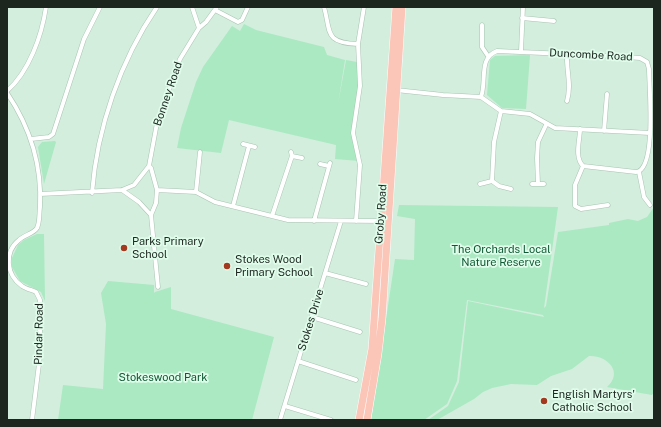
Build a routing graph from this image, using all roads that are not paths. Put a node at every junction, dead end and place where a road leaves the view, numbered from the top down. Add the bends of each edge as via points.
1 (46, 7) edge
2 (100, 7) edge
3 (157, 7) edge
4 (192, 7) edge
5 (248, 7) edge
6 (324, 7) edge
7 (364, 7) edge
8 (396, 7) edge
9 (402, 7) edge
10 (523, 7) edge
11 (216, 9) edge
12 (522, 18) junction
13 (554, 21) dead end
14 (482, 25) dead end
15 (199, 28) junction
16 (358, 44) junction
17 (521, 51) junction
18 (567, 53) junction
19 (488, 56) junction
20 (397, 90) junction
21 (7, 92) edge
22 (389, 92) junction
23 (607, 94) dead end
24 (481, 97) junction
25 (567, 101) dead end
26 (501, 111) junction
27 (652, 117) edge
28 (546, 125) junction
29 (580, 128) junction
30 (604, 131) junction
31 (650, 133) junction
32 (31, 139) junction
33 (243, 144) dead end
34 (249, 146) junction
35 (255, 148) dead end
36 (200, 152) dead end
37 (649, 154) junction
38 (654, 156) edge
39 (302, 158) dead end
40 (320, 164) dead end
41 (149, 166) junction
42 (584, 166) junction
43 (639, 172) junction
44 (492, 181) junction
45 (480, 184) dead end
46 (532, 184) dead end
47 (538, 184) junction
48 (544, 184) dead end
49 (511, 189) dead end
50 (122, 190) junction
51 (157, 190) junction
52 (196, 192) junction
53 (92, 193) junction
54 (40, 194) junction
55 (608, 205) dead end
56 (650, 205) dead end
57 (233, 206) junction
58 (151, 215) junction
59 (272, 216) junction
60 (314, 221) junction
61 (341, 221) junction
62 (356, 221) junction
63 (381, 221) junction
64 (8, 259) edge
65 (326, 273) junction
66 (366, 284) dead end
67 (158, 287) dead end
68 (312, 317) junction
69 (360, 332) dead end
70 (298, 361) junction
71 (356, 380) dead end
72 (285, 406) junction
73 (32, 420) edge
74 (280, 420) edge
75 (332, 420) edge
76 (359, 420) edge
77 (367, 420) edge

1 - 21 street via 40,34 31,54 15,84
2 - 32 street via 84,38 53,134 49,137
3 - 53 street via 129,53 119,79 97,149
4 - 15 street
5 - 11 street via 242,20 238,22
6 - 16 street via 332,38
7 - 16 street
8 - 22 main road, Groby Road
9 - 20 main road, Groby Road
10 - 12 street
11 - 15 street, Bonney Road
12 - 13 street
12 - 17 street
14 - 19 street via 482,47
15 - 41 street, Bonney Road via 180,59 168,87 157,122
16 - 62 street via 360,84 352,133 360,165
17 - 18 street, Duncombe Road
17 - 19 street, Duncombe Road via 497,51
18 - 25 street via 566,66 570,89
18 - 27 street, Duncombe Road via 637,58 651,64
19 - 24 street via 484,66
20 - 22 street
20 - 24 street
20 - 77 main road, Groby Road via 382,319
21 - 32 street, Pindar Road
22 - 63 main road, Groby Road
23 - 30 street
24 - 26 street
26 - 28 street via 525,112
26 - 44 street via 494,142
27 - 31 street, Duncombe Road
28 - 29 street via 555,128
28 - 47 street via 538,142
29 - 30 street
29 - 42 street via 578,156
30 - 31 street
31 - 37 street, Duncombe Road
32 - 54 street, Pindar Road via 37,161
33 - 34 street
34 - 35 street
34 - 57 street
36 - 52 street
37 - 38 street
37 - 43 street, Duncombe Road via 645,166
39 - 59 street via 292,154
40 - 60 street via 329,165
41 - 50 street via 134,185
41 - 51 street, Bonney Road
42 - 43 street
42 - 55 street via 576,185 575,206 578,209 586,209
43 - 56 street via 644,197
44 - 45 street
44 - 49 street
46 - 47 street
47 - 48 street
50 - 53 street
50 - 58 street via 139,202
51 - 52 street
51 - 58 street via 156,203
52 - 57 street via 215,202
53 - 54 street
54 - 64 street, Pindar Road via 37,228 16,242
57 - 59 street
58 - 67 street
59 - 60 street via 288,220
60 - 61 street
61 - 62 street
61 - 65 street, Stokes Drive
62 - 63 street
63 - 76 main road, Groby Road via 372,349
64 - 73 street, Pindar Road via 16,281 36,292 40,300 40,356
65 - 66 street
65 - 68 street, Stokes Drive
68 - 69 street
68 - 70 street, Stokes Drive
70 - 71 street
70 - 72 street, Stokes Drive
72 - 74 street, Stokes Drive
72 - 75 street

